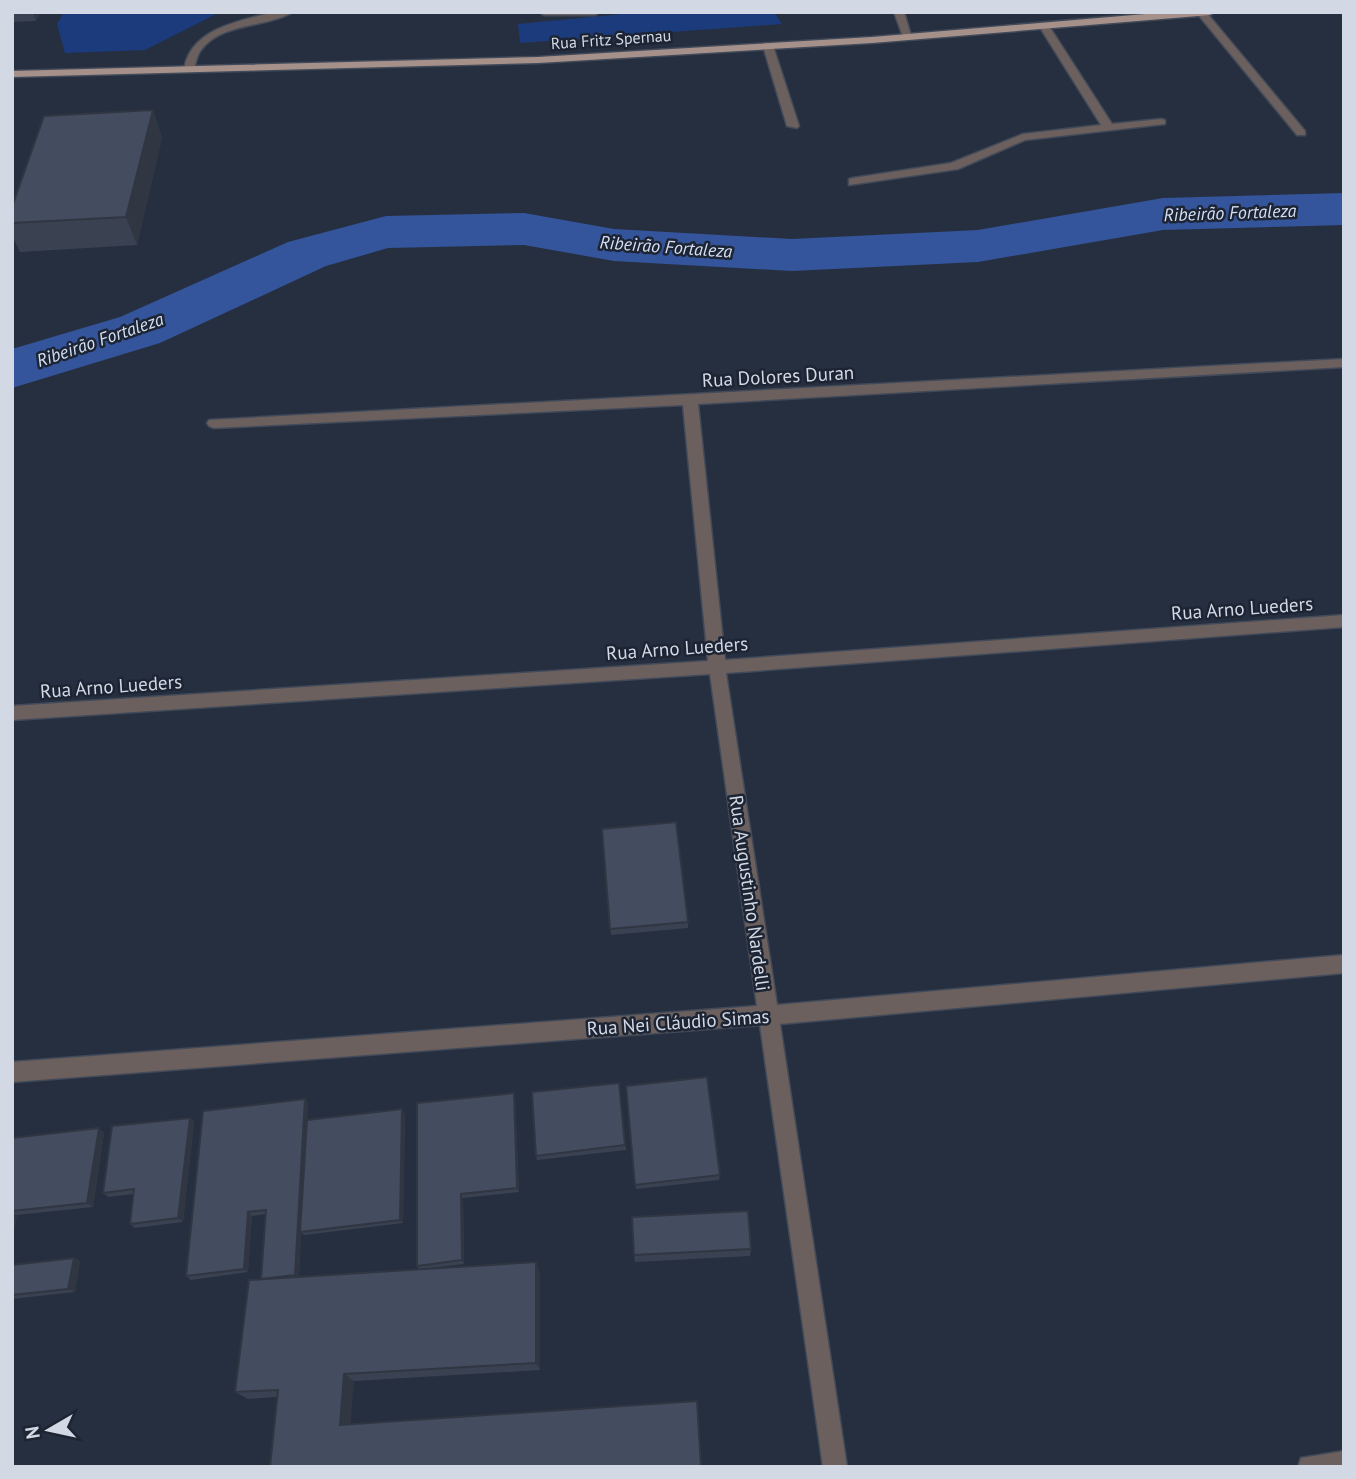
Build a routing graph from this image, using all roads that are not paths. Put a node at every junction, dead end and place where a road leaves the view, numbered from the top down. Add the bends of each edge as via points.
1 (288, 12) edge
2 (544, 12) edge
3 (595, 12) edge
4 (899, 12) edge
5 (1210, 12) edge
6 (1201, 13) edge
7 (1044, 26) junction
8 (908, 37) junction
9 (768, 46) junction
10 (189, 69) junction
11 (12, 74) edge
12 (1161, 122) dead end
13 (793, 127) dead end
14 (1109, 128) junction
15 (1301, 133) dead end
16 (853, 182) dead end
17 (1344, 363) edge
18 (690, 400) junction
19 (214, 423) dead end
20 (1344, 621) edge
21 (717, 667) junction
22 (12, 713) edge
23 (1344, 964) edge
24 (768, 1015) junction
25 (12, 1072) edge
26 (1344, 1463) edge
27 (835, 1467) edge
28 (1310, 1467) edge

1 - 10 street via 212,37 194,51
2 - 3 street
4 - 8 street
5 - 6 main road, Rua Fritz Spernau
6 - 7 main road, Rua Fritz Spernau
6 - 15 street
7 - 8 main road, Rua Fritz Spernau
7 - 14 street
8 - 9 main road, Rua Fritz Spernau
9 - 10 main road, Rua Fritz Spernau via 538,60
9 - 13 street
10 - 11 main road, Rua Fritz Spernau
12 - 14 street
14 - 16 street via 1023,137 954,166
17 - 18 street, Rua Dolores Duran
18 - 19 street, Rua Dolores Duran
18 - 21 street, Rua Augustinho Nardelli
20 - 21 street, Rua Arno Lueders
21 - 22 street, Rua Arno Lueders
21 - 24 street, Rua Augustinho Nardelli
23 - 24 street, Rua Nei Cláudio Simas
24 - 25 street, Rua Nei Cláudio Simas
24 - 27 street, Rua Augustinho Nardelli
26 - 28 street

